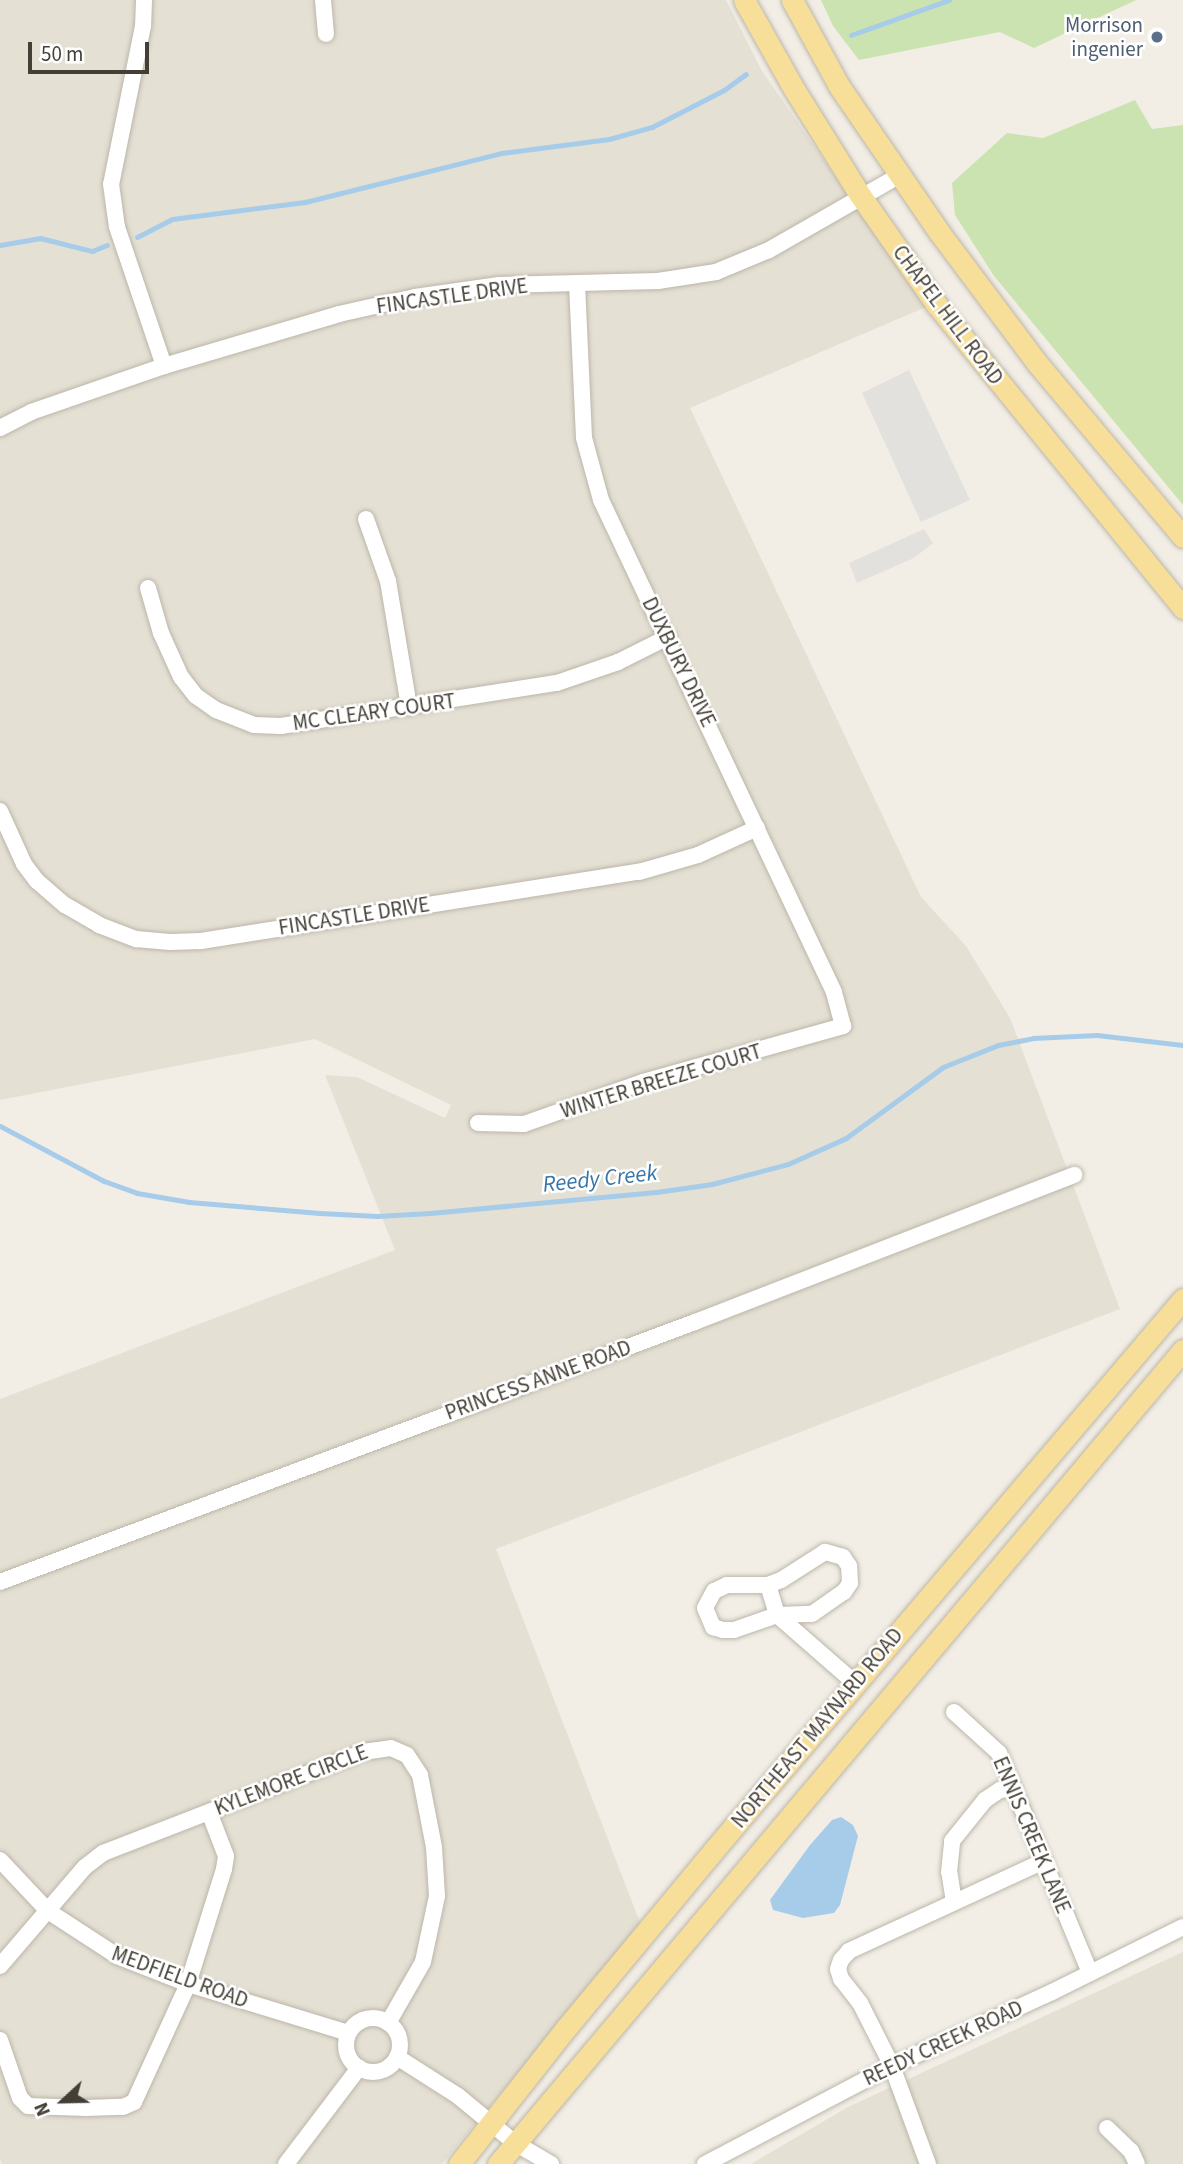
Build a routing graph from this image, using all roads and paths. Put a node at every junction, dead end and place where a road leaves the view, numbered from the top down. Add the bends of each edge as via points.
1 (144, 0) edge
2 (323, 0) edge
3 (744, 0) edge
4 (792, 0) edge
5 (326, 34) dead end
6 (898, 176) junction
7 (860, 195) junction
8 (577, 283) junction
9 (164, 366) junction
10 (0, 428) edge
11 (366, 519) dead end
12 (1183, 537) edge
13 (148, 588) dead end
14 (1183, 608) edge
15 (668, 637) junction
16 (409, 707) junction
17 (0, 811) edge
18 (757, 828) junction
19 (843, 1026) joint
20 (478, 1123) dead end
21 (1074, 1175) dead end
22 (1183, 1299) edge
23 (1183, 1350) edge
24 (0, 1582) edge
25 (768, 1585) junction
26 (777, 1615) junction
27 (855, 1683) junction
28 (954, 1713) dead end
29 (1014, 1788) junction
30 (209, 1812) junction
31 (0, 1860) edge
32 (1044, 1861) junction
33 (954, 1902) junction
34 (48, 1911) junction
35 (1183, 1927) edge
36 (0, 1966) edge
37 (1090, 1973) junction
38 (187, 1984) junction
39 (388, 2023) junction
40 (348, 2033) junction
41 (0, 2040) edge
42 (397, 2057) junction
43 (892, 2066) junction
44 (359, 2068) junction
45 (490, 2121) junction
46 (1107, 2128) dead end
47 (515, 2143) junction
48 (286, 2164) edge
49 (459, 2164) edge
50 (498, 2164) edge
51 (551, 2164) edge
52 (705, 2164) edge
53 (928, 2164) edge
54 (1137, 2164) edge

1 - 9 street via 143,26 111,184 117,228
2 - 5 street
3 - 7 main road, CHAPEL HILL ROAD
4 - 6 main road, CHAPEL HILL ROAD via 839,86
6 - 7 street, FINCASTLE DRIVE
6 - 12 main road, CHAPEL HILL ROAD via 1037,363
7 - 8 street, FINCASTLE DRIVE via 769,250 716,272 658,281
7 - 14 main road, CHAPEL HILL ROAD via 936,304
8 - 9 street, FINCASTLE DRIVE via 499,285 415,297 339,314
8 - 15 street, DUXBURY DRIVE via 581,408 592,474
9 - 10 street, FINCASTLE DRIVE via 31,412
11 - 16 street via 388,581
13 - 16 street, MC CLEARY COURT via 160,633 181,677 196,696 236,720 281,726
15 - 16 street, MC CLEARY COURT via 575,678
15 - 18 street, DUXBURY DRIVE
17 - 18 street, FINCASTLE DRIVE via 24,864 65,905 136,939 170,942 201,941 639,872 698,855
18 - 19 street, DUXBURY DRIVE via 834,992
19 - 20 street, WINTER BREEZE COURT via 643,1082 524,1124
21 - 24 street, PRINCESS ANNE ROAD
22 - 27 main road, NORTHEAST MAYNARD ROAD
23 - 47 main road, NORTHEAST MAYNARD ROAD
25 - 26 street
25 - 26 street via 726,1585 714,1591 705,1608 708,1619 713,1627 734,1630
25 - 26 street via 825,1552 843,1557 849,1566 850,1583 844,1592 812,1614
26 - 27 street
27 - 45 main road, NORTHEAST MAYNARD ROAD
28 - 29 street, ENNIS CREEK LANE via 999,1753
29 - 32 street, ENNIS CREEK LANE
29 - 33 street via 1000,1790 985,1800 951,1841 949,1872
30 - 34 street, KYLEMORE CIRCLE via 103,1853
30 - 38 street via 226,1856
30 - 39 street, KYLEMORE CIRCLE via 379,1748 400,1750 414,1762 432,1838 437,1895 423,1962
31 - 34 street, MEDFIELD ROAD
32 - 33 street
32 - 37 street, ENNIS CREEK LANE
33 - 43 street via 849,1951 841,1961 841,1979 860,2003
34 - 36 street, KYLEMORE CIRCLE
34 - 38 street, MEDFIELD ROAD via 100,1947
35 - 37 street, REEDY CREEK ROAD
37 - 43 street, REEDY CREEK ROAD
38 - 40 street, MEDFIELD ROAD
38 - 41 street via 139,2095 123,2107 28,2106 20,2098
39 - 40 street via 361,2020
39 - 42 street via 398,2035
40 - 44 street via 346,2049
42 - 44 street via 384,2069
42 - 45 street
43 - 52 street, REEDY CREEK ROAD
43 - 53 street
44 - 48 street
45 - 47 street
45 - 49 main road, NORTHEAST MAYNARD ROAD
46 - 54 street via 1131,2151
47 - 50 main road, NORTHEAST MAYNARD ROAD
47 - 51 street

